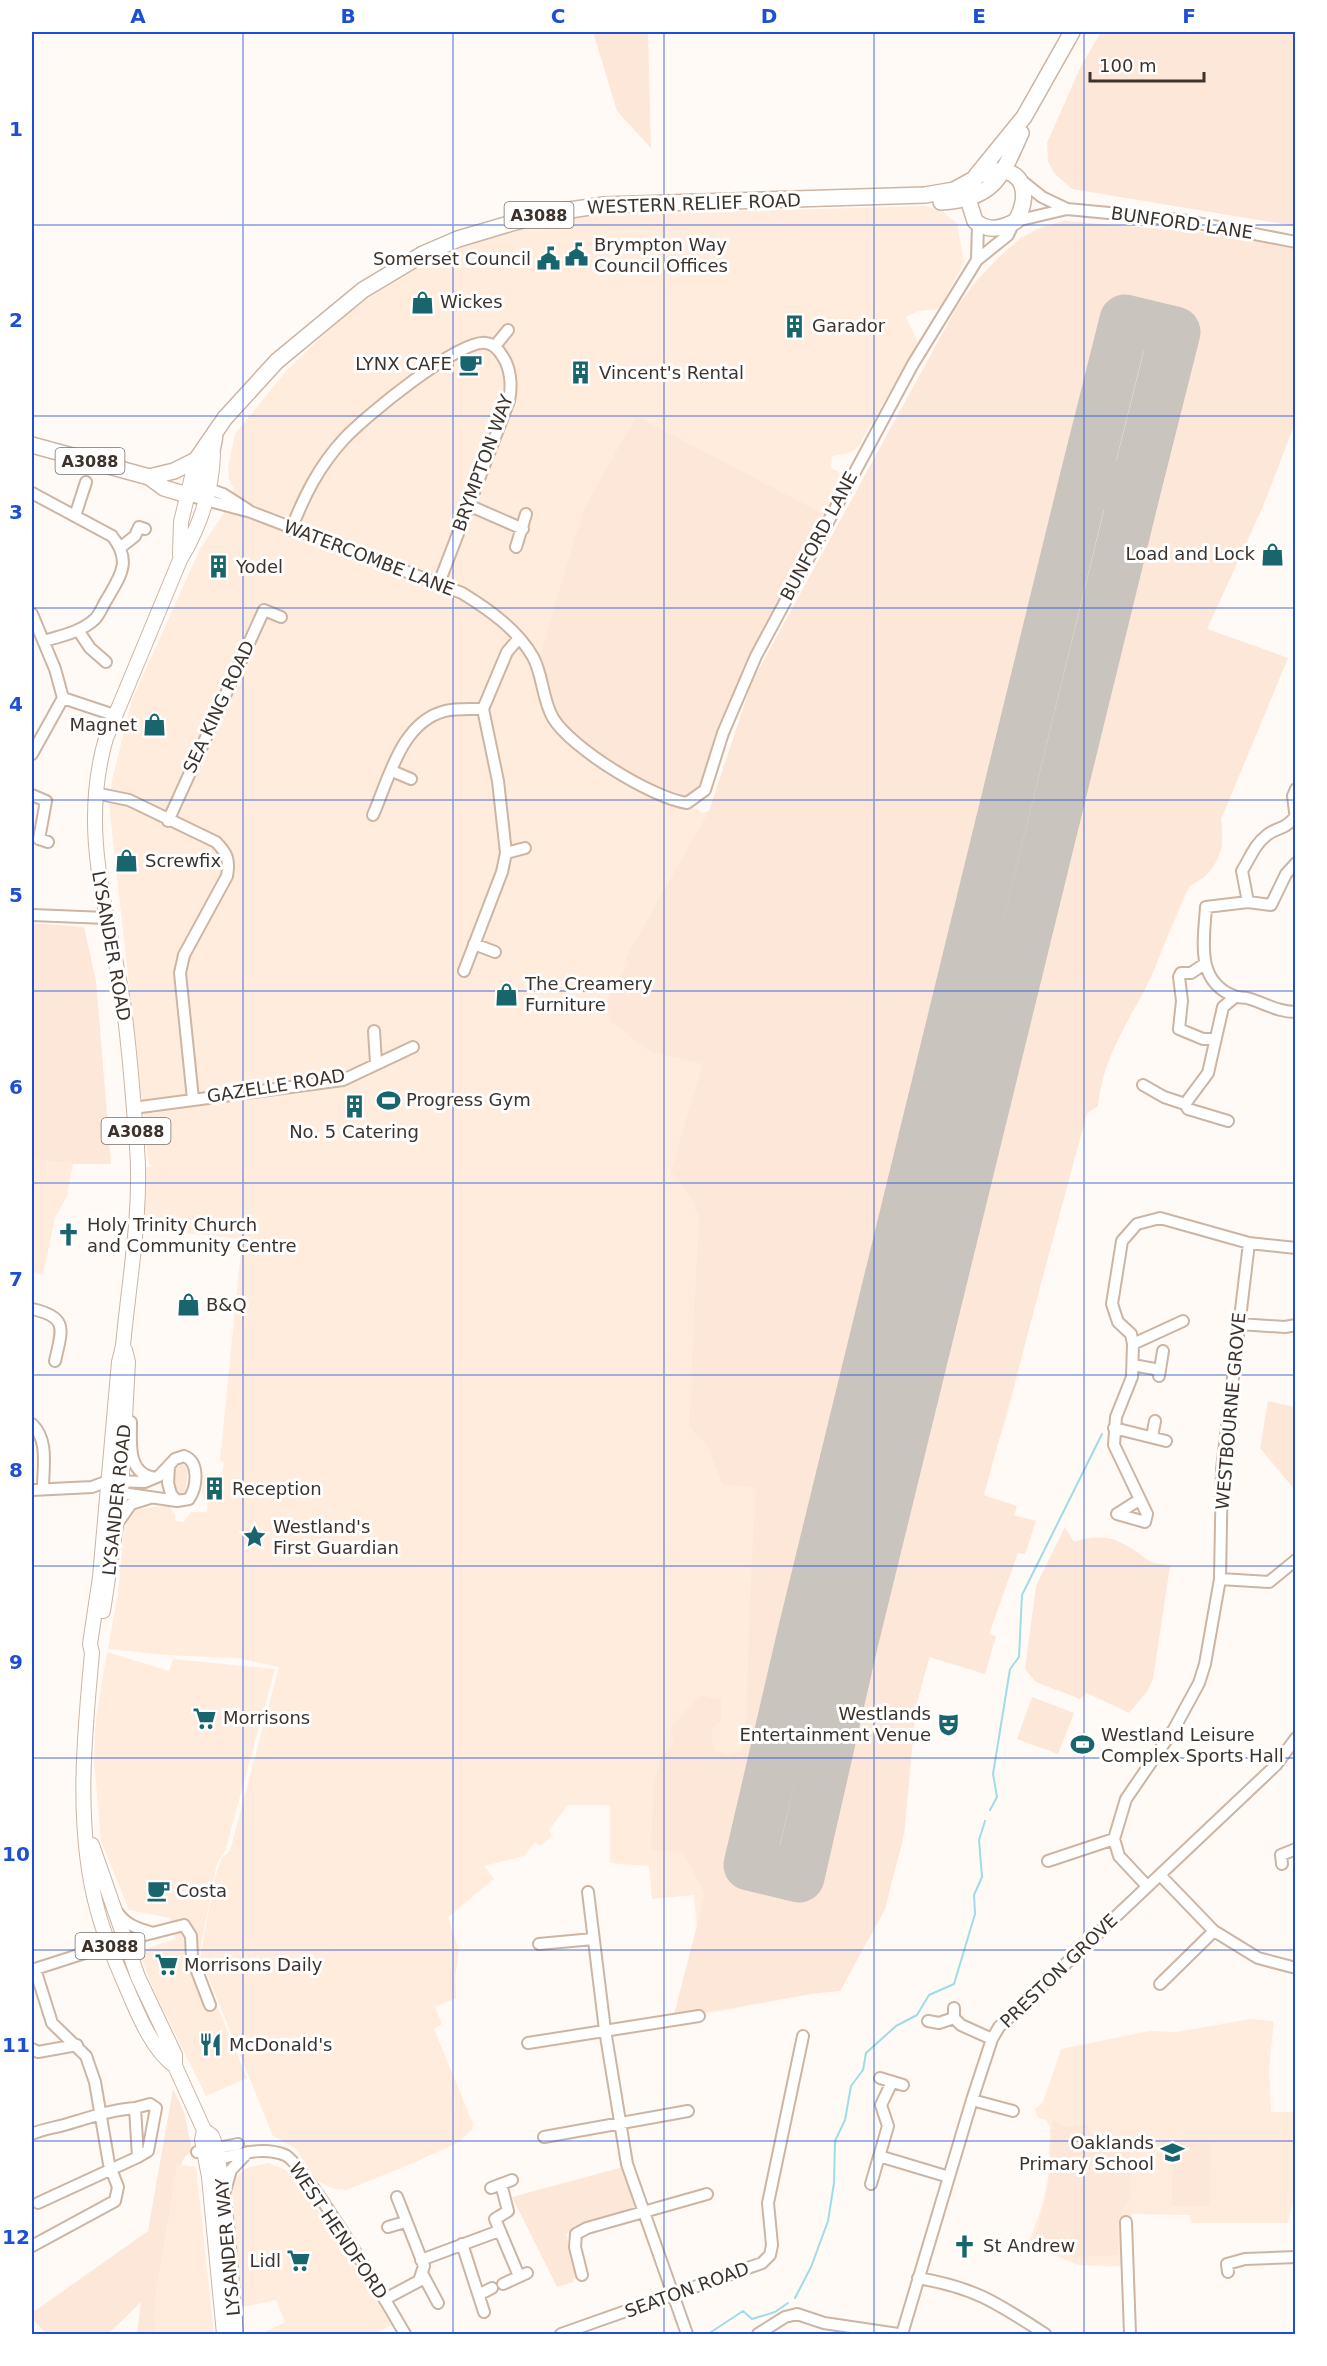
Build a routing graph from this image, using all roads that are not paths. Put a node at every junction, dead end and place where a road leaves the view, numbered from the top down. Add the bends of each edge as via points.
1 (1072, 32) edge
2 (1035, 96) junction
3 (1024, 117) junction
4 (1021, 133) junction
5 (1004, 171) junction
6 (975, 177) junction
7 (1021, 180) junction
8 (904, 195) junction
9 (925, 195) junction
10 (968, 199) junction
11 (941, 202) junction
12 (1067, 209) junction
13 (977, 222) junction
14 (1015, 222) junction
15 (1296, 242) edge
16 (977, 260) junction
17 (508, 330) dead end
18 (495, 346) junction
19 (215, 433) junction
20 (32, 444) edge
21 (196, 460) junction
22 (162, 474) junction
23 (86, 482) dead end
24 (198, 493) junction
25 (32, 494) edge
26 (468, 506) junction
27 (526, 514) dead end
28 (75, 516) junction
29 (141, 525) dead end
30 (523, 529) junction
31 (291, 530) junction
32 (121, 547) junction
33 (516, 547) dead end
34 (180, 560) junction
35 (438, 583) junction
36 (32, 614) edge
37 (281, 617) dead end
38 (78, 630) junction
39 (519, 638) junction
40 (44, 641) junction
41 (106, 662) dead end
42 (63, 698) junction
43 (483, 709) junction
44 (114, 715) junction
45 (32, 754) edge
46 (392, 771) junction
47 (411, 780) dead end
48 (1296, 789) edge
49 (95, 793) junction
50 (32, 795) edge
51 (672, 799) joint
52 (373, 815) dead end
53 (1295, 818) edge
54 (168, 820) junction
55 (40, 840) edge
56 (525, 848) dead end
57 (506, 853) junction
58 (1296, 863) edge
59 (1248, 902) junction
60 (32, 915) edge
61 (106, 918) junction
62 (474, 944) junction
63 (495, 952) dead end
64 (1203, 965) junction
65 (464, 971) dead end
66 (1219, 988) junction
67 (1235, 997) junction
68 (1222, 1007) junction
69 (1296, 1012) edge
70 (374, 1031) dead end
71 (1214, 1039) junction
72 (413, 1047) dead end
73 (376, 1063) junction
74 (1143, 1084) dead end
75 (193, 1099) junction
76 (1185, 1104) junction
77 (134, 1108) junction
78 (1228, 1121) dead end
79 (1249, 1242) junction
80 (1296, 1248) edge
81 (32, 1309) edge
82 (1183, 1321) dead end
83 (1239, 1324) junction
84 (1296, 1325) edge
85 (1133, 1344) junction
86 (123, 1346) junction
87 (1163, 1351) dead end
88 (54, 1353) dead end
89 (1133, 1365) junction
90 (127, 1389) junction
91 (1155, 1421) dead end
92 (32, 1424) edge
93 (1114, 1428) junction
94 (1152, 1437) junction
95 (1166, 1441) dead end
96 (169, 1467) junction
97 (154, 1478) junction
98 (114, 1487) junction
99 (43, 1489) junction
100 (32, 1490) edge
101 (153, 1498) junction
102 (1139, 1500) dead end
103 (177, 1501) junction
104 (116, 1528) junction
105 (1296, 1560) edge
106 (1220, 1579) junction
107 (92, 1653) junction
108 (1296, 1738) edge
109 (85, 1810) junction
110 (1113, 1839) junction
111 (1296, 1849) edge
112 (1280, 1855) dead end
113 (1048, 1861) dead end
114 (1160, 1875) junction
115 (1147, 1886) junction
116 (588, 1892) dead end
117 (111, 1903) junction
118 (1214, 1931) junction
119 (153, 1933) junction
120 (593, 1939) junction
121 (125, 1940) junction
122 (539, 1944) dead end
123 (110, 1946) junction
124 (1296, 1968) edge
125 (33, 1969) edge
126 (1160, 1984) dead end
127 (210, 2005) dead end
128 (699, 2016) dead end
129 (928, 2021) dead end
130 (605, 2030) junction
131 (803, 2036) dead end
132 (992, 2039) junction
133 (528, 2043) dead end
134 (76, 2044) junction
135 (32, 2049) edge
136 (175, 2066) junction
137 (880, 2078) dead end
138 (972, 2100) junction
139 (135, 2108) junction
140 (688, 2111) dead end
141 (1013, 2111) dead end
142 (100, 2114) junction
143 (620, 2123) junction
144 (32, 2134) edge
145 (544, 2137) dead end
146 (209, 2148) junction
147 (249, 2152) junction
148 (879, 2156) junction
149 (138, 2157) junction
150 (111, 2170) junction
151 (949, 2177) junction
152 (512, 2180) dead end
153 (871, 2184) dead end
154 (707, 2194) dead end
155 (224, 2196) junction
156 (397, 2197) dead end
157 (38, 2203) dead end
158 (642, 2212) junction
159 (405, 2222) junction
160 (1126, 2222) dead end
161 (388, 2227) dead end
162 (499, 2231) junction
163 (462, 2244) junction
164 (32, 2246) edge
165 (1296, 2257) edge
166 (421, 2260) junction
167 (1226, 2264) dead end
168 (423, 2275) junction
169 (582, 2275) dead end
170 (918, 2278) junction
171 (503, 2284) dead end
172 (492, 2288) dead end
173 (480, 2294) junction
174 (671, 2295) junction
175 (385, 2299) junction
176 (438, 2302) dead end
177 (484, 2312) dead end
178 (224, 2334) edge
179 (236, 2334) edge
180 (405, 2334) edge
181 (561, 2334) edge
182 (687, 2334) edge
183 (758, 2334) edge
184 (900, 2334) edge
185 (1045, 2334) edge
186 (1130, 2334) edge

1 - 2 highway, A3088
2 - 3 highway, A3088
2 - 8 highway via 1021,107 973,165 944,184 916,188
3 - 4 highway, A3088
3 - 6 highway, A3088
4 - 5 highway, A3088
4 - 7 highway, A3088
5 - 6 highway
5 - 7 highway
5 - 10 highway, A3088 via 989,190
6 - 9 highway, WESTERN RELIEF ROAD / A3088 via 954,190
6 - 10 highway
7 - 12 street, BUNFORD LANE via 1042,198
7 - 14 highway via 1024,201
8 - 9 highway, WESTERN RELIEF ROAD / A3088
8 - 19 highway, WESTERN RELIEF ROAD / A3088 via 604,205 542,214 479,231 423,254 363,290 277,361
9 - 11 highway, WESTERN RELIEF ROAD / A3088
10 - 11 highway, A3088
10 - 13 highway
11 - 13 highway, WESTERN RELIEF ROAD / A3088
12 - 14 street, BUNFORD LANE
12 - 15 street, BUNFORD LANE via 1182,220
13 - 14 highway via 988,229 998,229
13 - 16 street
14 - 16 street, BUNFORD LANE via 1008,235
16 - 51 street, BUNFORD LANE via 913,364 776,616 723,733 705,790 687,803
17 - 18 street
18 - 26 street, BRYMPTON WAY via 505,358 510,394
18 - 31 street via 485,343 460,350 409,384 358,426 322,465
19 - 21 highway, A3088
19 - 24 highway via 213,454 204,468
20 - 22 highway, A3088
21 - 22 highway, A3088
21 - 24 main road
22 - 24 highway, A3088 via 164,488
23 - 28 street via 77,494
24 - 31 street, WATERCOMBE LANE via 223,494
24 - 34 main road, LYSANDER ROAD via 181,522
24 - 34 main road, LYSANDER ROAD / A3088 via 200,518 195,536
25 - 28 street
26 - 30 street
26 - 35 street, BRYMPTON WAY
27 - 30 street
28 - 32 street via 112,536
29 - 32 street
30 - 33 street
31 - 35 street, WATERCOMBE LANE
32 - 38 street via 124,560 120,577 96,618
34 - 44 main road, LYSANDER ROAD / A3088
35 - 39 street, WATERCOMBE LANE via 484,606
36 - 40 street
37 - 54 street, SEA KING ROAD via 264,610
38 - 40 street
38 - 41 street via 93,659
39 - 43 street via 507,652
39 - 51 street, WATERCOMBE LANE via 534,658 545,703 568,737 602,764
40 - 42 street
42 - 44 street
42 - 45 street
43 - 46 street via 445,711 423,721 405,740
43 - 57 street via 498,781
44 - 49 main road, LYSANDER ROAD / A3088 via 99,760
46 - 47 street
46 - 52 street
48 - 53 street
49 - 54 street via 118,795
49 - 61 main road, LYSANDER ROAD / A3088 via 94,842
50 - 55 street via 46,801
53 - 59 street via 1284,830 1271,833 1258,843 1242,871
54 - 75 street via 216,842 226,852 229,864 227,876 184,955 180,973
56 - 57 street
57 - 62 street
58 - 59 street via 1271,905
59 - 64 street via 1206,908
60 - 61 street
61 - 77 main road, LYSANDER ROAD / A3088 via 123,1003
62 - 63 street
62 - 65 street
64 - 66 street
64 - 71 street via 1179,977 1179,1029 1203,1039
66 - 67 street
66 - 68 street
67 - 68 street
67 - 69 street via 1246,997 1282,1012
68 - 71 street
70 - 73 street
71 - 76 street via 1215,1052 1208,1073
72 - 73 street, GAZELLE ROAD
73 - 75 street, GAZELLE ROAD via 343,1080
74 - 76 street
75 - 77 street, GAZELLE ROAD
76 - 78 street via 1188,1109
77 - 86 main road, LYSANDER ROAD / A3088 via 138,1170
79 - 80 street
79 - 83 street, WESTBOURNE GROVE
79 - 85 street via 1160,1218 1137,1224 1122,1241 1112,1304 1118,1322 1131,1334
81 - 88 street via 59,1321 62,1332
82 - 85 street
83 - 84 street
83 - 106 street, WESTBOURNE GROVE via 1222,1469
85 - 89 street
86 - 90 main road, LYSANDER ROAD / A3088 via 128,1362
86 - 98 main road, LYSANDER ROAD / A3088
87 - 89 street via 1160,1373
89 - 93 street
90 - 97 street via 133,1460 138,1470
90 - 98 main road, LYSANDER ROAD / A3088
91 - 94 street
92 - 99 street via 44,1443
93 - 94 street
93 - 102 street via 1114,1445
94 - 95 street
96 - 97 street
96 - 103 street via 171,1494
96 - 103 street via 184,1456 195,1467 191,1497
97 - 98 street
98 - 99 street
98 - 101 street
98 - 104 main road, LYSANDER ROAD / A3088
98 - 107 main road, LYSANDER ROAD / A3088 via 90,1644
99 - 100 street
101 - 103 street
101 - 104 street via 131,1504
104 - 107 main road, LYSANDER ROAD / A3088 via 108,1588
105 - 106 street via 1269,1582
106 - 110 street, WESTBOURNE GROVE via 1198,1683 1174,1729 1126,1799
107 - 109 main road, LYSANDER ROAD / A3088 via 85,1728
108 - 114 street, PRESTON GROVE via 1276,1765
109 - 117 main road, LYSANDER ROAD / A3088
109 - 123 main road, LYSANDER ROAD / A3088 via 87,1857 98,1913
110 - 113 street
110 - 115 street via 1119,1856
111 - 112 street
114 - 115 street, PRESTON GROVE
114 - 118 street
115 - 132 street, PRESTON GROVE via 999,2027
116 - 120 street
117 - 119 street via 123,1920
117 - 121 main road, LYSANDER ROAD / A3088
118 - 124 street via 1258,1959
118 - 126 street
119 - 121 street
119 - 127 street via 184,1925
120 - 122 street
120 - 130 street
121 - 123 street
121 - 136 main road, LYSANDER ROAD / A3088 via 175,2055
123 - 125 street
123 - 136 main road, LYSANDER ROAD / A3088 via 138,2013 167,2061
125 - 134 street via 52,2023
128 - 130 street
129 - 132 street via 939,2023 954,2013 961,2025
130 - 133 street
130 - 143 street
131 - 174 street, SEATON ROAD via 768,2202 770,2255 762,2263
132 - 138 street, PRESTON GROVE
134 - 135 street via 38,2052
134 - 142 street via 86,2056 95,2082
136 - 146 main road, LYSANDER ROAD / A3088
137 - 148 street via 897,2084 881,2105 888,2126
138 - 141 street
138 - 151 street, PRESTON GROVE
139 - 142 street
139 - 149 street
139 - 149 street via 150,2103 156,2108 147,2151
140 - 143 street
142 - 144 street
142 - 150 street
143 - 145 street
143 - 158 street via 627,2164
146 - 147 street, WEST HENDFORD
146 - 147 street via 238,2144
146 - 155 main road, LYSANDER WAY / A3088
146 - 178 main road, LYSANDER WAY / A3088
147 - 155 street via 231,2170
147 - 175 street, WEST HENDFORD via 266,2150 287,2156 310,2184
148 - 151 street
148 - 153 street
149 - 150 street
150 - 157 street
150 - 164 street via 118,2187 115,2201
151 - 170 street, PRESTON GROVE
152 - 162 street via 496,2186 509,2207 506,2214 495,2219
154 - 158 street
155 - 179 main road, LYSANDER WAY / A3088
156 - 159 street
158 - 169 street via 576,2234
158 - 174 street
159 - 161 street
159 - 166 street
160 - 186 street
162 - 163 street
162 - 171 street via 523,2275
163 - 166 street
163 - 173 street
165 - 167 street via 1245,2259
166 - 168 street
168 - 175 street via 413,2286
168 - 176 street
170 - 184 street, PRESTON GROVE
170 - 185 street via 956,2285 991,2299
172 - 173 street
173 - 177 street
174 - 181 street, SEATON ROAD
174 - 182 street
175 - 180 street, WEST HENDFORD
183 - 184 street via 797,2314 824,2323

